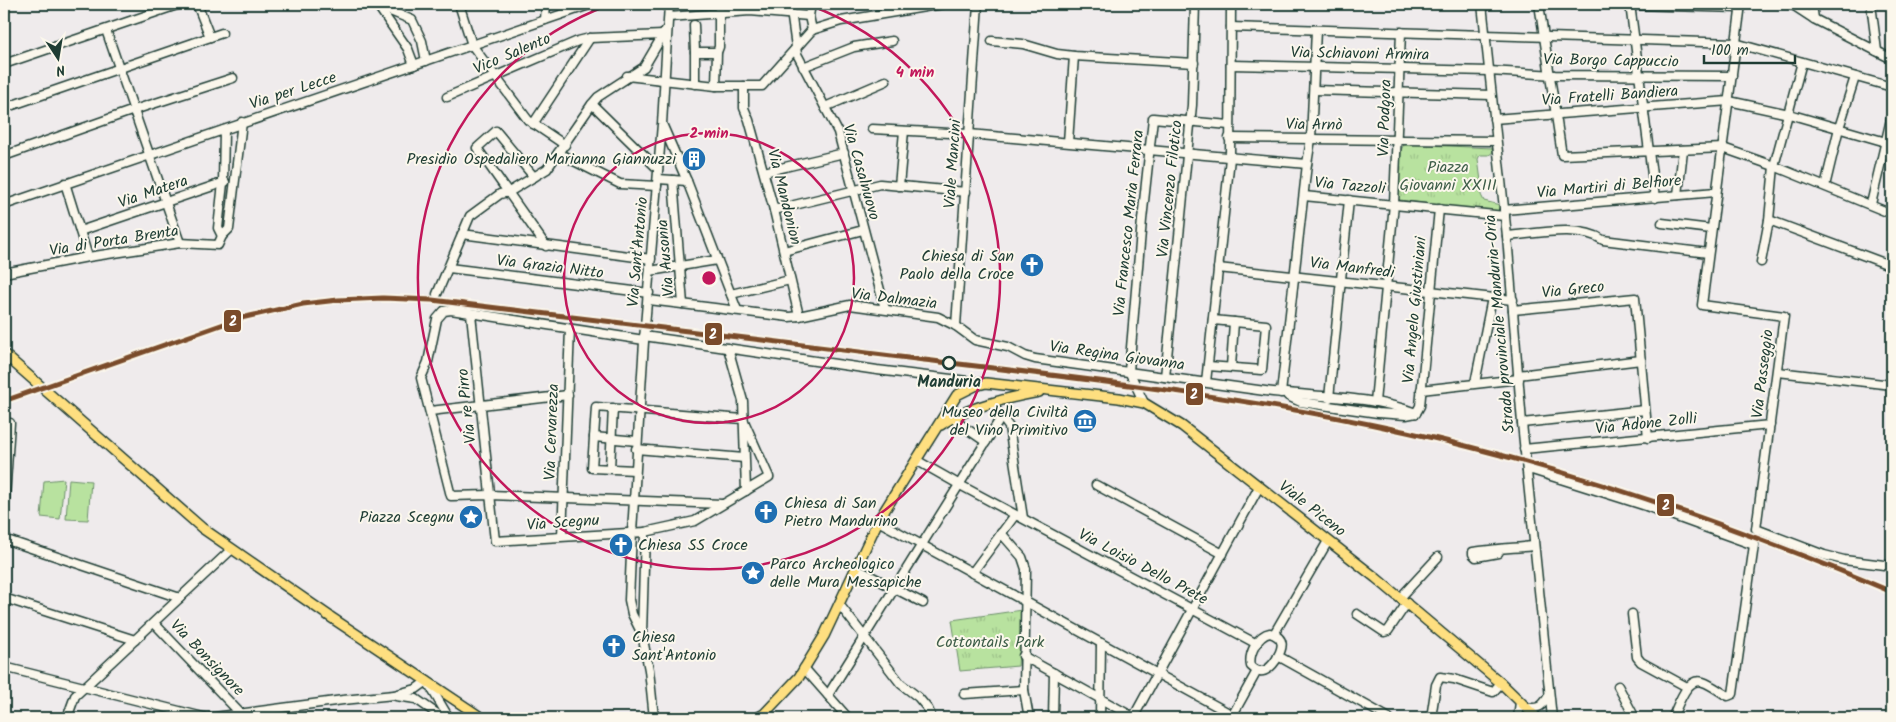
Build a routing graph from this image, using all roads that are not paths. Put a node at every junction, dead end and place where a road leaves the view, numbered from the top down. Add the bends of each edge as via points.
1 (180, 4) edge
2 (197, 4) edge
3 (459, 4) edge
4 (546, 4) edge
5 (565, 4) edge
6 (592, 4) edge
7 (669, 4) edge
8 (719, 4) edge
9 (790, 4) edge
10 (811, 4) edge
11 (943, 4) edge
12 (978, 4) edge
13 (1195, 4) edge
14 (1231, 4) edge
15 (1482, 4) edge
16 (1539, 4) edge
17 (1598, 4) edge
18 (1630, 4) edge
19 (1791, 4) edge
20 (1812, 4) edge
21 (1871, 4) edge
22 (377, 5) edge
23 (1740, 6) edge
24 (906, 7) edge
25 (565, 13) junction
26 (719, 13) junction
27 (791, 15) junction
28 (809, 16) junction
29 (1814, 19) junction
30 (545, 20) junction
31 (669, 20) junction
32 (694, 25) dead end
33 (1231, 27) junction
34 (106, 30) junction
35 (812, 30) junction
36 (1316, 30) junction
37 (1401, 32) junction
38 (222, 33) dead end
39 (1485, 34) junction
40 (663, 35) junction
41 (210, 37) junction
42 (1544, 37) junction
43 (590, 38) junction
44 (1635, 40) junction
45 (892, 41) dead end
46 (992, 41) dead end
47 (1736, 43) junction
48 (472, 45) junction
49 (795, 49) junction
50 (1877, 51) junction
51 (695, 52) junction
52 (717, 52) junction
53 (1074, 56) junction
54 (1892, 59) edge
55 (426, 61) junction
56 (1802, 62) junction
57 (1194, 63) junction
58 (4, 64) edge
59 (1231, 65) junction
60 (414, 66) junction
61 (803, 67) junction
62 (1314, 67) junction
63 (119, 68) junction
64 (1400, 69) junction
65 (1490, 70) junction
66 (1550, 74) junction
67 (1639, 74) junction
68 (495, 76) junction
69 (627, 76) junction
70 (1732, 76) junction
71 (1855, 77) junction
72 (233, 78) dead end
73 (665, 81) junction
74 (886, 81) dead end
75 (695, 84) junction
76 (716, 86) junction
77 (744, 86) junction
78 (1892, 87) edge
79 (1314, 90) junction
80 (1399, 92) junction
81 (1491, 95) junction
82 (446, 97) dead end
83 (1729, 101) junction
84 (592, 104) junction
85 (825, 107) junction
86 (4, 108) edge
87 (1643, 108) junction
88 (134, 110) junction
89 (1556, 114) junction
90 (1790, 114) junction
91 (1892, 116) edge
92 (1494, 119) junction
93 (242, 122) junction
94 (1191, 122) junction
95 (533, 124) junction
96 (662, 124) junction
97 (1229, 125) junction
98 (1840, 128) junction
99 (872, 129) dead end
100 (224, 130) junction
101 (904, 131) junction
102 (969, 134) junction
103 (1229, 138) junction
104 (1311, 139) junction
105 (1398, 140) junction
106 (1496, 141) junction
107 (1068, 142) junction
108 (1886, 142) junction
109 (564, 145) junction
110 (1722, 148) junction
111 (1684, 150) junction
112 (1150, 151) junction
113 (1649, 151) junction
114 (558, 153) junction
115 (844, 153) junction
116 (149, 154) junction
117 (1187, 154) junction
118 (4, 156) edge
119 (1230, 158) junction
120 (1307, 164) junction
121 (1774, 166) junction
122 (658, 169) junction
123 (764, 172) junction
124 (534, 177) junction
125 (674, 180) junction
126 (234, 181) junction
127 (687, 181) junction
128 (223, 182) junction
129 (657, 182) junction
130 (65, 183) junction
131 (899, 186) junction
132 (1826, 186) junction
133 (509, 192) junction
134 (853, 192) junction
135 (966, 192) junction
136 (1716, 192) junction
137 (1678, 195) junction
138 (1304, 196) junction
139 (1655, 198) junction
140 (1349, 200) junction
141 (166, 202) junction
142 (1394, 204) junction
143 (1871, 204) junction
144 (4, 205) edge
145 (1439, 208) junction
146 (774, 210) junction
147 (1504, 213) junction
148 (1892, 214) edge
149 (1769, 220) junction
150 (1662, 223) dead end
151 (1711, 229) junction
152 (863, 230) junction
153 (80, 231) junction
154 (462, 234) junction
155 (222, 236) junction
156 (1507, 236) junction
157 (180, 243) junction
158 (546, 246) junction
159 (784, 251) junction
160 (1708, 254) junction
161 (88, 257) junction
162 (651, 259) junction
163 (718, 260) junction
164 (1761, 262) dead end
165 (1892, 266) edge
166 (680, 267) junction
167 (449, 268) junction
168 (1218, 268) junction
169 (650, 271) junction
170 (4, 273) edge
171 (1295, 275) junction
172 (790, 280) junction
173 (1341, 281) junction
174 (1386, 286) junction
175 (1431, 292) junction
176 (438, 294) dead end
177 (731, 294) junction
178 (649, 296) junction
179 (1492, 298) junction
180 (1513, 300) junction
181 (684, 304) junction
182 (737, 310) junction
183 (885, 310) junction
184 (1513, 310) junction
185 (471, 314) junction
186 (799, 316) junction
187 (1213, 320) junction
188 (1234, 322) junction
189 (956, 326) junction
190 (570, 329) junction
191 (644, 338) junction
192 (728, 348) junction
193 (4, 354) edge
194 (1640, 360) junction
195 (1208, 366) junction
196 (1231, 367) junction
197 (1129, 371) junction
198 (1778, 372) junction
199 (1165, 377) junction
200 (1518, 377) junction
201 (955, 380) junction
202 (1206, 382) junction
203 (986, 383) junction
204 (1475, 383) junction
205 (1892, 385) edge
206 (1007, 386) junction
207 (1052, 390) junction
208 (1421, 390) junction
209 (1281, 393) junction
210 (568, 396) junction
211 (955, 398) junction
212 (1329, 398) junction
213 (1010, 399) junction
214 (1375, 402) junction
215 (1144, 403) junction
216 (992, 404) junction
217 (481, 405) junction
218 (614, 408) junction
219 (639, 410) junction
220 (1645, 410) junction
221 (430, 411) junction
222 (966, 412) junction
223 (1416, 413) junction
224 (1002, 416) junction
225 (743, 419) junction
226 (957, 422) dead end
227 (1522, 422) junction
228 (10, 424) dead end
229 (1770, 425) junction
230 (937, 428) junction
231 (594, 437) junction
232 (612, 438) junction
233 (1648, 438) junction
234 (986, 442) junction
235 (637, 445) junction
236 (1524, 449) junction
237 (744, 458) junction
238 (916, 460) junction
239 (610, 468) junction
240 (635, 470) junction
241 (1527, 471) junction
242 (960, 485) junction
243 (1096, 485) dead end
244 (1259, 487) junction
245 (746, 491) junction
246 (490, 494) junction
247 (563, 498) junction
248 (634, 500) junction
249 (722, 504) junction
250 (4, 513) edge
251 (1019, 517) junction
252 (878, 521) junction
253 (632, 532) junction
254 (645, 532) junction
255 (1001, 533) junction
256 (562, 536) junction
257 (4, 539) edge
258 (1328, 541) junction
259 (922, 546) junction
260 (1534, 546) junction
261 (232, 549) junction
262 (1500, 550) dead end
263 (1223, 554) junction
264 (1438, 557) dead end
265 (1892, 566) edge
266 (855, 568) junction
267 (972, 573) junction
268 (895, 588) junction
269 (4, 598) edge
270 (180, 598) junction
271 (1403, 601) junction
272 (923, 603) dead end
273 (1026, 603) junction
274 (839, 604) junction
275 (1193, 609) junction
276 (1357, 614) dead end
277 (1632, 614) dead end
278 (154, 623) junction
279 (642, 634) junction
280 (1274, 634) junction
281 (865, 636) junction
282 (135, 640) junction
283 (1101, 642) junction
284 (1257, 644) junction
285 (1023, 656) junction
286 (1278, 656) junction
287 (4, 667) edge
288 (804, 668) junction
289 (1257, 671) junction
290 (1054, 673) junction
291 (1158, 674) junction
292 (427, 681) junction
293 (1501, 683) junction
294 (1618, 686) dead end
295 (1687, 687) junction
296 (84, 688) junction
297 (416, 689) junction
298 (1024, 690) junction
299 (964, 694) dead end
300 (394, 695) junction
301 (828, 695) junction
302 (1549, 695) junction
303 (1100, 699) junction
304 (416, 700) junction
305 (1523, 704) junction
306 (1550, 705) junction
307 (240, 713) junction
308 (1234, 717) edge
309 (67, 718) edge
310 (443, 718) edge
311 (449, 718) edge
312 (482, 718) edge
313 (654, 718) edge
314 (757, 718) edge
315 (848, 718) edge
316 (932, 718) edge
317 (1029, 718) edge
318 (1053, 718) edge
319 (1100, 718) edge
320 (1134, 718) edge
321 (1389, 718) edge
322 (1431, 718) edge
323 (1518, 718) edge
324 (1532, 718) edge
325 (1537, 718) edge
326 (1547, 718) edge
327 (1552, 718) edge
328 (1636, 718) edge
329 (1672, 718) edge

1 - 34 street
2 - 41 street
3 - 48 street
4 - 30 street
5 - 25 street
6 - 25 street, Via per Lecce
7 - 31 street, Via Sant'Antonio
8 - 26 street
9 - 27 street, Via Casalnuovo
10 - 28 street
11 - 24 street
12 - 102 street, Viale Mancini
13 - 57 street, Via Vincenzo Filotico
14 - 33 street
15 - 39 street, Strada provinciale Manduria-Oria
16 - 42 street
17 - 18 street
18 - 23 street
18 - 44 street
19 - 29 street
20 - 29 street
21 - 50 street
22 - 55 street via 412,20 422,41
22 - 60 street via 408,49
23 - 47 street, Via Passeggio
24 - 35 street
25 - 30 street, Via per Lecce
26 - 27 street via 750,11
26 - 31 street
26 - 52 street
27 - 28 street
27 - 49 street, Via Casalnuovo
28 - 35 street
29 - 50 street
30 - 48 street, Via per Lecce
31 - 40 street
31 - 73 street, Via Sant'Antonio
32 - 51 street
33 - 36 street
33 - 59 street
34 - 58 street
34 - 63 street
35 - 49 street
36 - 37 street
36 - 62 street
37 - 39 street
37 - 64 street, Via Podgora
38 - 41 street
39 - 42 street
39 - 65 street, Strada provinciale Manduria-Oria
40 - 43 street, Vico Salento
40 - 69 street via 644,67
41 - 63 street
42 - 44 street
42 - 66 street
43 - 68 street, Vico Salento via 578,40
43 - 95 street
44 - 47 street
44 - 67 street
45 - 61 street via 854,46
46 - 53 street via 1023,44
47 - 56 street
47 - 70 street, Via Passeggio
48 - 55 street, Via per Lecce
48 - 68 street
49 - 61 street, Via Casalnuovo
49 - 77 street via 762,86
50 - 54 street
51 - 52 street
51 - 75 street
52 - 76 street
53 - 57 street
53 - 107 street
55 - 60 street, Via per Lecce
56 - 71 street
56 - 90 street
57 - 94 street, Via Vincenzo Filotico
59 - 62 street, Via Schiavoni Armira
59 - 97 street
60 - 93 street, Via per Lecce
61 - 85 street, Via Casalnuovo
62 - 64 street, Via Schiavoni Armira
62 - 79 street
63 - 86 street
63 - 88 street
64 - 65 street, Via Schiavoni Armira
64 - 80 street, Via Podgora
65 - 66 street, Via Borgo Cappuccio
65 - 81 street, Strada provinciale Manduria-Oria
66 - 67 street, Via Borgo Cappuccio
66 - 89 street
67 - 70 street, Via Borgo Cappuccio
67 - 87 street
68 - 82 street, Vico Salento
68 - 95 street
69 - 73 street
69 - 84 street
70 - 83 street, Via Passeggio
71 - 78 street
71 - 98 street
72 - 88 street
73 - 75 street
73 - 96 street, Via Sant'Antonio
74 - 85 street
75 - 76 street
76 - 77 street
77 - 123 street, Via Mandonion via 744,108
79 - 80 street
79 - 104 street
80 - 81 street
80 - 105 street, Via Podgora
81 - 92 street, Strada provinciale Manduria-Oria
83 - 87 street, Via Fratelli Bandiera
83 - 90 street, Via Fratelli Bandiera
83 - 110 street, Via Passeggio
84 - 109 street
84 - 122 street
85 - 115 street, Via Casalnuovo
87 - 89 street, Via Fratelli Bandiera
87 - 113 street
88 - 116 street
88 - 118 street
89 - 92 street, Via Fratelli Bandiera
89 - 113 street via 1562,155
90 - 98 street, Via Fratelli Bandiera
90 - 121 street
91 - 108 street
92 - 106 street, Strada provinciale Manduria-Oria
93 - 100 street, Via per Lecce
93 - 126 street
94 - 97 street, Via Francesco Maria Ferrara
94 - 112 street, Via Francesco Maria Ferrara via 1153,118
94 - 117 street, Via Vincenzo Filotico
95 - 109 street
96 - 122 street, Via Sant'Antonio
96 - 127 street
97 - 103 street
98 - 108 street, Via Fratelli Bandiera
98 - 132 street
99 - 101 street
100 - 116 street, Via per Lecce
100 - 128 street
101 - 102 street
101 - 131 street
102 - 107 street
102 - 135 street, Viale Mancini
103 - 104 street, Via Arnò
103 - 119 street
104 - 105 street, Via Arnò
104 - 120 street
105 - 106 street
105 - 142 street, Via Podgora
106 - 147 street, Strada provinciale Manduria-Oria
107 - 112 street
108 - 143 street
109 - 114 street
110 - 111 street
110 - 121 street
110 - 136 street, Via Passeggio
111 - 113 street
111 - 137 street
112 - 117 street
112 - 197 street, Via Francesco Maria Ferrara
113 - 139 street
114 - 124 street via 547,169
114 - 129 street via 620,184
115 - 123 street
115 - 134 street, Via Casalnuovo
116 - 130 street, Via per Lecce
116 - 141 street
117 - 119 street
117 - 199 street, Via Vincenzo Filotico
119 - 120 street
119 - 168 street
120 - 138 street
121 - 132 street
121 - 149 street
122 - 129 street, Via Sant'Antonio
123 - 146 street, Via Mandonion
124 - 133 street
124 - 133 street via 496,131 477,148
125 - 127 street
125 - 129 street
125 - 166 street, Via Ausonia
126 - 128 street, Via Matera
126 - 155 street via 229,229
127 - 163 street
128 - 141 street, Via Matera
128 - 155 street via 218,228
129 - 162 street, Via Sant'Antonio
130 - 144 street, Via per Lecce
130 - 153 street
131 - 134 street via 880,184
131 - 135 street
132 - 143 street
133 - 154 street via 500,194 474,211
133 - 158 street
134 - 146 street
134 - 152 street, Via Casalnuovo
135 - 189 street, Viale Mancini
136 - 137 street, Via Martiri di Belfiore
136 - 151 street, Via Passeggio
137 - 139 street, Via Martiri di Belfiore
138 - 140 street, Via Tazzoli
138 - 171 street
139 - 147 street, Via Martiri di Belfiore
140 - 142 street, Via Tazzoli
140 - 173 street
141 - 153 street, Via Matera
141 - 157 street
142 - 145 street
142 - 174 street, Via Podgora
143 - 148 street
145 - 147 street
145 - 175 street, Via Angelo Giustiniani
146 - 159 street, Via Mandonion
147 - 156 street, Strada provinciale Manduria-Oria
149 - 164 street
149 - 165 street
150 - 151 street
151 - 160 street, Via Passeggio
152 - 159 street
152 - 183 street, Via Casalnuovo
153 - 161 street
154 - 158 street
154 - 167 street
155 - 157 street, Via di Porta Brenta via 218,245
156 - 160 street via 1577,231 1603,240
156 - 180 street, Strada provinciale Manduria-Oria
157 - 161 street, Via di Porta Brenta
158 - 162 street
159 - 172 street, Via Mandonion
160 - 198 street, Via Passeggio via 1702,305 1784,316
161 - 170 street, Via di Porta Brenta
162 - 169 street, Via Sant'Antonio
163 - 166 street
163 - 177 street
166 - 169 street
166 - 181 street, Via Ausonia
167 - 176 street
167 - 178 street, Via Grazia Nitto
168 - 171 street, Via Manfredi
168 - 187 street
169 - 178 street, Via Sant'Antonio
171 - 173 street, Via Manfredi
171 - 209 street
172 - 177 street
172 - 186 street, Via Mandonion
173 - 174 street, Via Manfredi
173 - 212 street
174 - 175 street, Via Manfredi
174 - 214 street, Via Podgora
175 - 179 street, Via Manfredi
175 - 208 street, Via Angelo Giustiniani
177 - 182 street
178 - 181 street, Via Dalmazia
178 - 191 street, Via Sant'Antonio
179 - 180 street, Via Manfredi
179 - 204 street
180 - 184 street, Strada provinciale Manduria-Oria
181 - 182 street, Via Dalmazia
182 - 186 street, Via Dalmazia
183 - 186 street, Via Dalmazia via 850,305
183 - 189 street, Via Dalmazia via 938,317
184 - 194 street, Via Greco via 1634,298
184 - 200 street, Strada provinciale Manduria-Oria
185 - 190 street
185 - 217 street, Via re Pirro
185 - 221 street via 444,311 437,319 428,362 421,378
187 - 188 street
187 - 195 street
188 - 196 street
188 - 196 street via 1266,325 1262,370
189 - 197 street, Via Regina Giovanna via 975,340 1008,347 1030,358
190 - 191 street
190 - 210 street, Via Cervarezza
191 - 192 street
191 - 219 street, Via Sant'Antonio
192 - 201 street
192 - 225 street via 743,401
193 - 261 main road via 202,528
194 - 200 street
194 - 220 street
195 - 196 street
195 - 202 street
197 - 199 street, Via Regina Giovanna
197 - 215 street
198 - 205 street
198 - 229 street, Via Passeggio
199 - 202 street, Via Regina Giovanna
200 - 204 street
200 - 227 street, Strada provinciale Manduria-Oria
201 - 203 street
201 - 211 street via 959,389
202 - 209 street, Via Regina Giovanna
203 - 206 main road, Viale Piceno
203 - 211 main road
204 - 208 street
206 - 207 main road, Viale Piceno
206 - 213 main road via 1012,393
207 - 213 main road
207 - 215 main road, Viale Piceno
208 - 223 street, Via Angelo Giustiniani
209 - 212 street
209 - 223 street via 1301,402 1378,413
210 - 217 street
210 - 247 street, Via Cervarezza
211 - 222 main road via 956,411
211 - 230 main road
212 - 214 street
213 - 216 main road
214 - 223 street
215 - 244 main road, Viale Piceno via 1182,426
216 - 222 main road
216 - 224 street
217 - 221 street
217 - 246 street, Via re Pirro
218 - 219 street
218 - 231 street via 596,407
218 - 232 street
219 - 225 street
219 - 235 street, Via Sant'Antonio
220 - 227 street
220 - 233 street
221 - 246 street via 451,496
222 - 230 main road
224 - 234 street
224 - 251 street via 1010,427
225 - 237 street
225 - 245 street, Via Scegnu via 768,477
226 - 234 street
227 - 236 street, Strada provinciale Manduria-Oria
228 - 250 street
229 - 233 street, Via Adone Zolli
229 - 265 street, Via Passeggio via 1756,529 1824,555
230 - 238 main road
231 - 232 street
231 - 239 street via 592,468
232 - 235 street
232 - 239 street
233 - 236 street, Via Adone Zolli
234 - 242 street
235 - 237 street
235 - 240 street, Via Sant'Antonio
236 - 241 street, Strada provinciale Manduria-Oria
237 - 245 street
238 - 242 street, Via Loisio Dello Prete
238 - 252 main road
239 - 240 street
240 - 248 street, Via Sant'Antonio
241 - 260 street, Strada provinciale Manduria-Oria
241 - 295 street via 1646,506 1754,545 1733,694 1728,696 1702,681
242 - 251 street, Via Loisio Dello Prete
242 - 259 street
243 - 263 street
244 - 258 main road, Viale Piceno
244 - 263 street
245 - 249 street, Via Scegnu
246 - 247 street
246 - 256 street, Via Scegnu via 495,541
247 - 248 street
247 - 256 street, Via Cervarezza
248 - 249 street
248 - 253 street, Via Sant'Antonio
249 - 254 street, Via Scegnu via 695,521
251 - 255 street
251 - 275 street, Via Loisio Dello Prete
252 - 259 street
252 - 266 main road
253 - 254 street, Via Scegnu
253 - 256 street, Via Scegnu
253 - 279 street, Via Sant'Antonio via 629,600
254 - 279 street
255 - 267 street
255 - 273 street via 1025,562
257 - 270 street
258 - 271 main road, Viale Piceno
258 - 280 street
259 - 267 street
259 - 268 street
260 - 262 street
260 - 302 street, Strada provinciale Manduria-Oria
261 - 270 street
261 - 292 main road
263 - 275 street
264 - 271 street
266 - 268 street
266 - 274 main road
267 - 273 street
268 - 272 street
268 - 281 street
269 - 282 street
270 - 278 street
271 - 276 street via 1388,631 1384,632
271 - 293 main road, Viale Piceno
273 - 283 street
273 - 285 street
274 - 281 street
274 - 288 main road
275 - 284 street, Via Loisio Dello Prete
275 - 291 street
277 - 295 street via 1637,657
278 - 282 street
278 - 307 street, Via Bonsignore
279 - 313 street
280 - 284 street via 1264,635
280 - 286 street via 1282,642
281 - 301 street
281 - 316 street via 901,684 928,709
282 - 296 street
283 - 291 street
283 - 303 street
284 - 289 street via 1250,661
285 - 290 street
285 - 298 street
286 - 289 street via 1270,669
286 - 321 street
287 - 296 street
288 - 301 street
288 - 314 main road via 799,677
289 - 308 street
290 - 303 street
290 - 318 street
291 - 308 street
291 - 320 street
292 - 297 street
292 - 311 street
292 - 312 main road
293 - 305 main road, Viale Piceno
293 - 322 street via 1493,692 1440,677
294 - 328 street
295 - 329 street
296 - 307 street via 194,716 207,718
296 - 309 street via 76,696
297 - 300 street
297 - 304 street
298 - 299 street
298 - 317 street
300 - 304 street
300 - 307 street
301 - 315 street
302 - 305 street via 1543,705 1536,708
302 - 306 street, Strada provinciale Manduria-Oria
303 - 319 street
303 - 320 street
304 - 310 street
305 - 323 street
305 - 324 main road, Viale Piceno
305 - 325 main road, Viale Piceno
306 - 326 street, Strada provinciale Manduria-Oria
306 - 327 street, Strada provinciale Manduria-Oria

